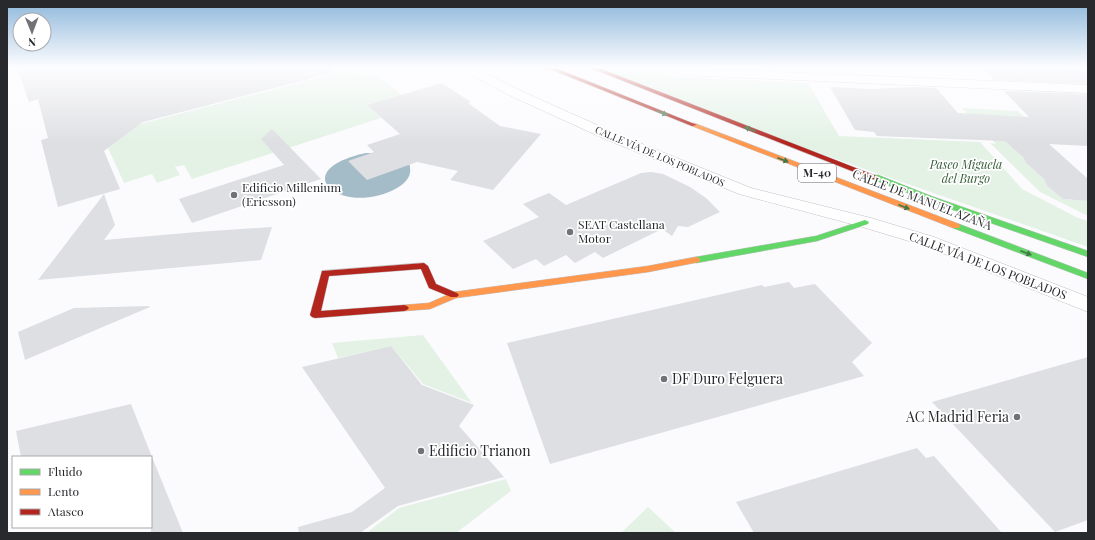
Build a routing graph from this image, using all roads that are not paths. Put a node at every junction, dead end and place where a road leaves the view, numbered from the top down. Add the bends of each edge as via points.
1 (513, 92) edge
2 (609, 92) edge
3 (656, 92) edge
4 (865, 222) junction
5 (1088, 254) edge
6 (1088, 276) edge
7 (454, 295) junction
8 (1088, 305) edge

1 - 4 street, CALLE VÍA DE LOS POBLADOS via 603,133 745,191
2 -> 6 main road, CALLE DE MANUEL AZAÑA / M-40
5 -> 3 main road, CALLE DE MANUEL AZAÑA / M-40 via 928,198
4 - 7 main road via 817,238 655,268
4 - 8 street, CALLE VÍA DE LOS POBLADOS via 928,241
7 - 7 main road via 430,306 315,315 325,273 424,266 432,286

